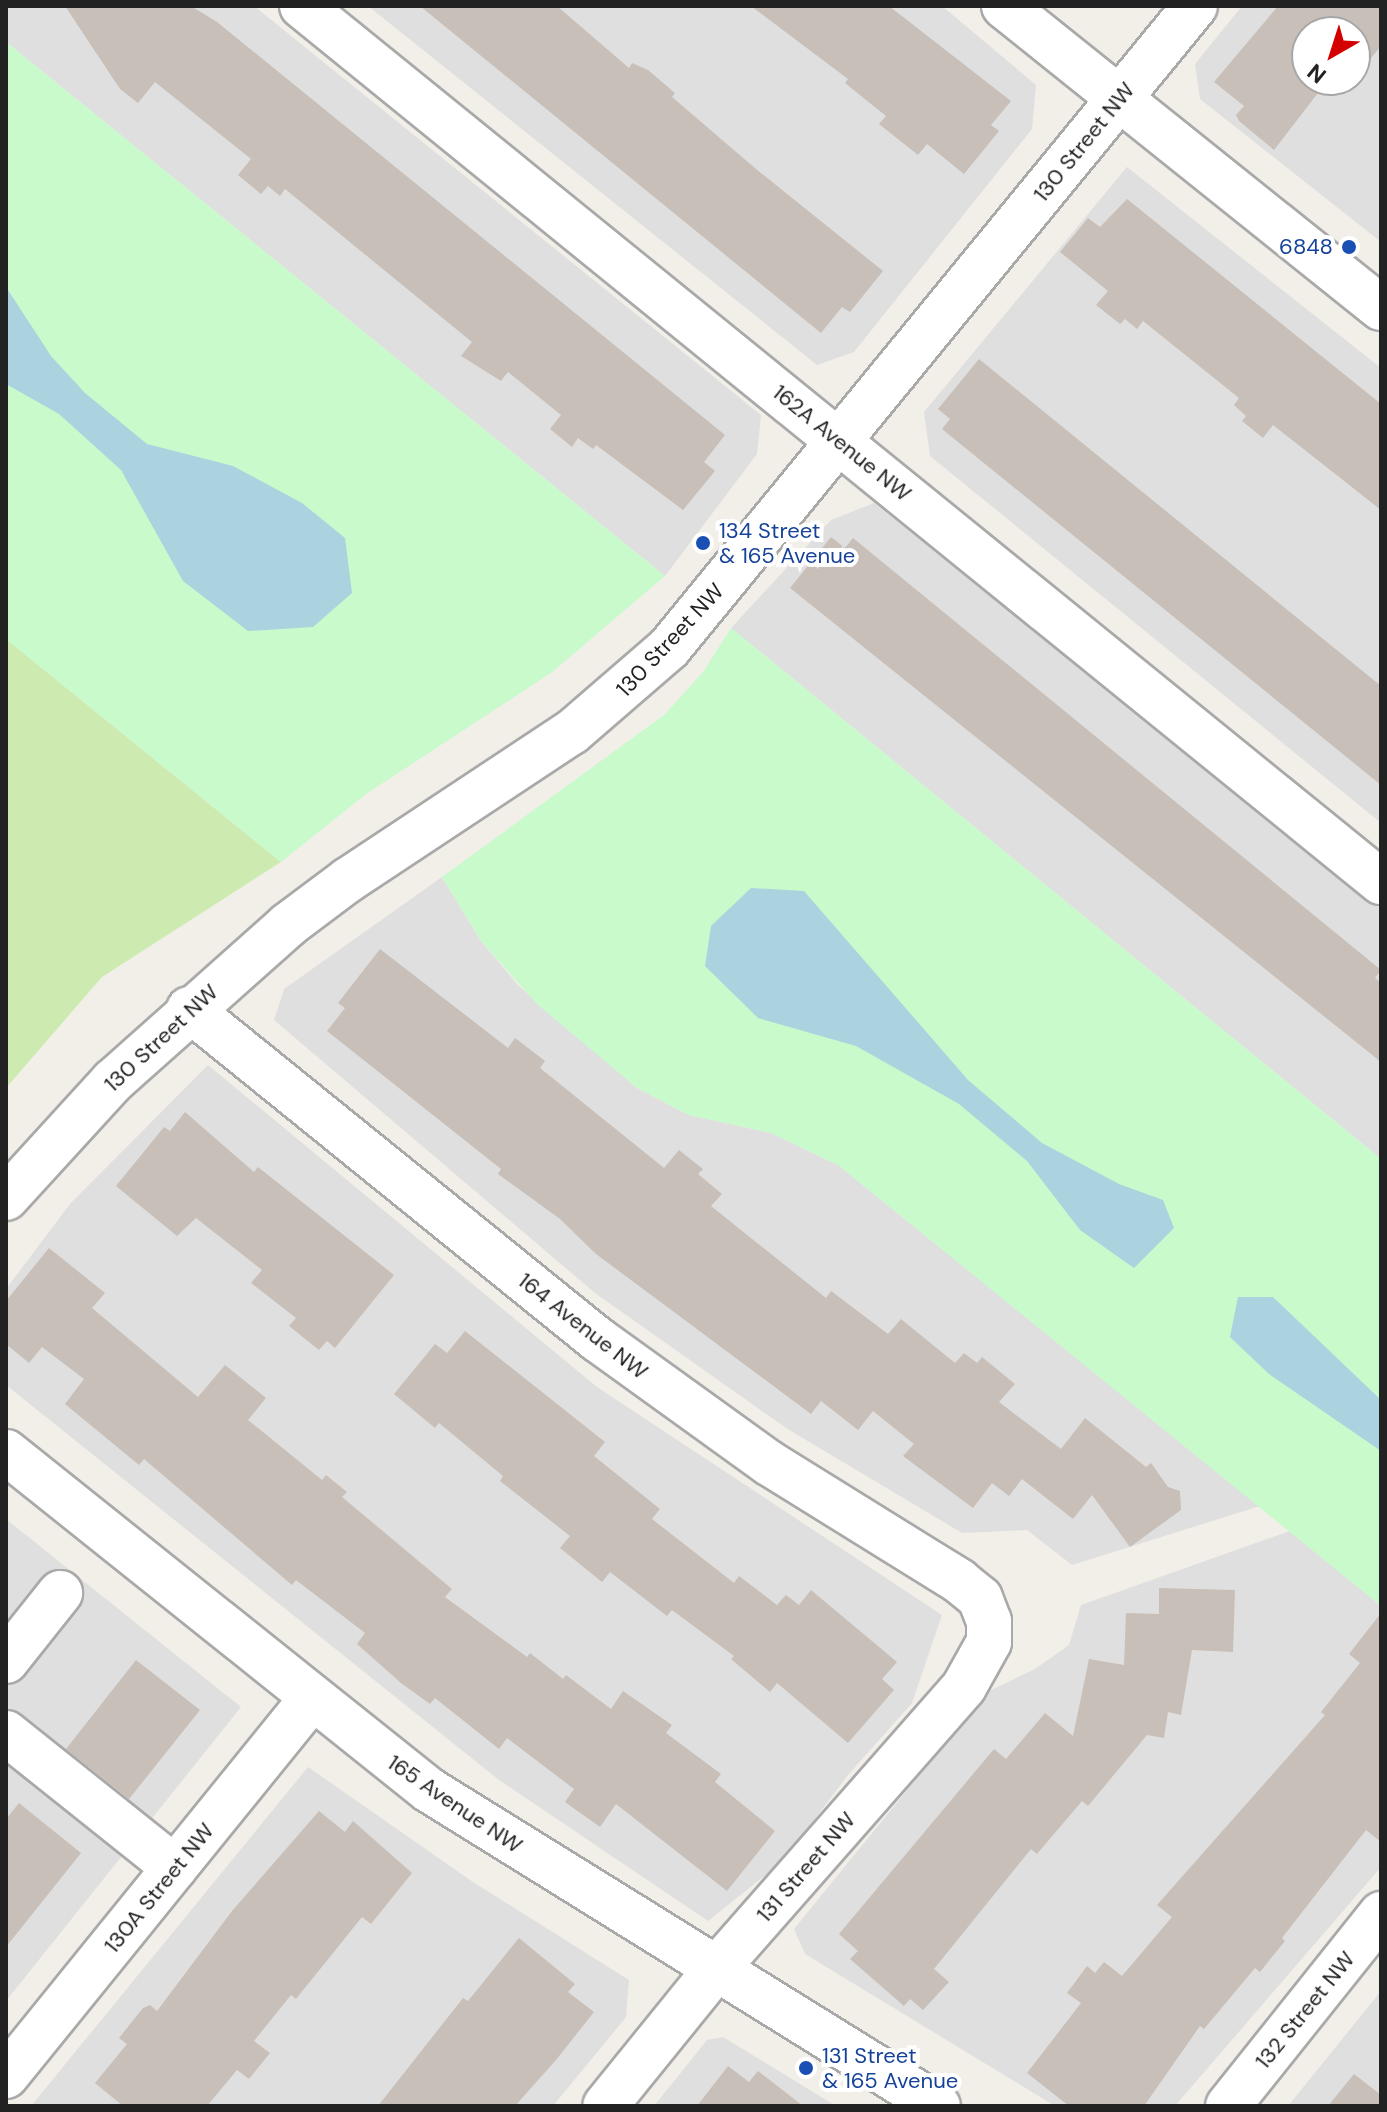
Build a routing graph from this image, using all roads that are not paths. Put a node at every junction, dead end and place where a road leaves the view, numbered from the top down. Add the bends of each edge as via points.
1 (302, 6) edge
2 (1004, 6) edge
3 (1195, 6) edge
4 (1119, 99) junction
5 (1381, 308) edge
6 (839, 441) junction
7 (1381, 882) edge
8 (189, 1009) junction
9 (6, 1198) edge
10 (6, 1452) edge
11 (60, 1593) dead end
12 (989, 1621) joint
13 (6, 1661) edge
14 (311, 1700) junction
15 (6, 1733) edge
16 (175, 1868) junction
17 (1381, 1914) edge
18 (716, 1969) junction
19 (6, 2076) edge
20 (605, 2106) edge
21 (938, 2106) edge
22 (1228, 2106) edge

1 - 6 street, 162A Avenue NW
2 - 4 street
3 - 4 street, 130 Street NW
4 - 5 street
4 - 6 street, 130 Street NW
6 - 7 street, 162A Avenue NW
6 - 8 street, 130 Street NW via 713,597 625,691 348,880
8 - 9 street, 130 Street NW via 113,1081
8 - 12 street, 164 Avenue NW via 597,1339 769,1463 959,1581 980,1598
10 - 14 street, 165 Avenue NW
11 - 13 street
12 - 18 street, 131 Street NW via 989,1642 964,1687
14 - 16 street, 130A Street NW
14 - 18 street, 165 Avenue NW via 440,1798
15 - 16 street
16 - 19 street, 130A Street NW
17 - 22 street, 132 Street NW
18 - 20 street, 131 Street NW
18 - 21 street, 165 Avenue NW

